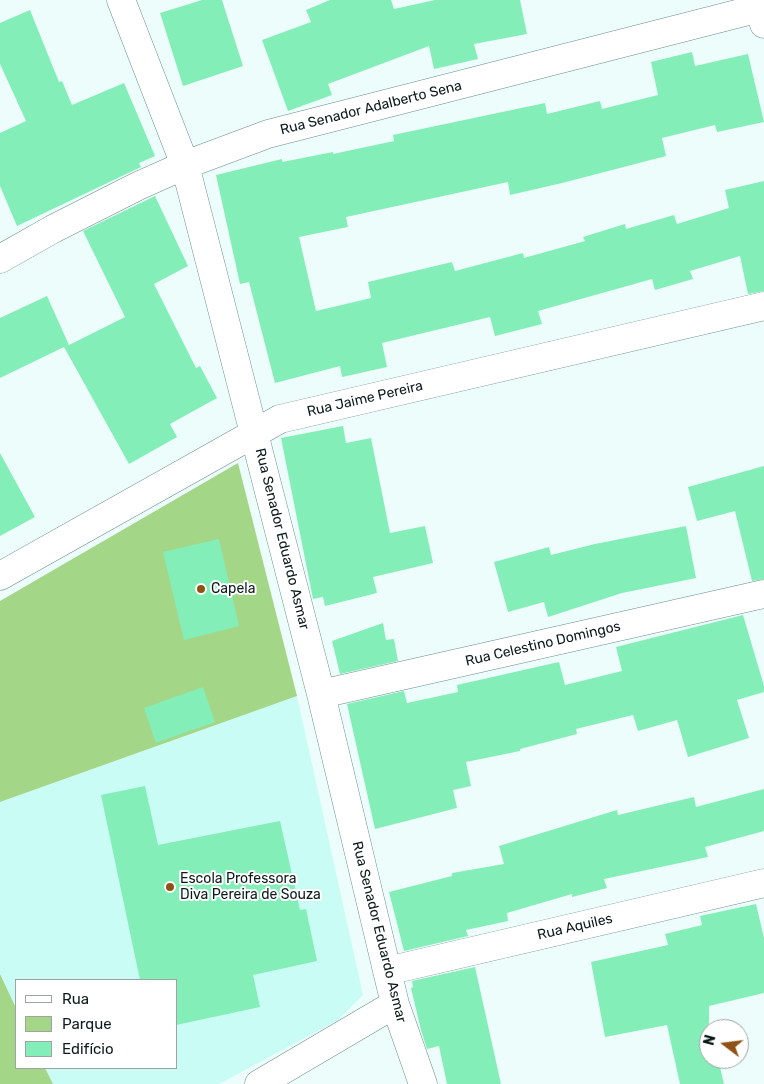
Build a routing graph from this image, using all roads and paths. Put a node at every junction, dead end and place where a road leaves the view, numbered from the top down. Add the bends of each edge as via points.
1 (121, 0) edge
2 (762, 16) edge
3 (185, 165) junction
4 (0, 260) edge
5 (764, 306) edge
6 (255, 434) junction
7 (0, 576) edge
8 (764, 594) edge
9 (321, 694) junction
10 (764, 883) edge
11 (387, 971) junction
12 (395, 1004) junction
13 (258, 1084) edge
14 (422, 1084) edge

1 - 3 street, Rua Senador Eduardo Asmar
2 - 3 street, Rua Senador Adalberto Sena via 268,134
3 - 4 street, Rua Senador Adalberto Sena via 53,229
3 - 6 street, Rua Senador Eduardo Asmar
5 - 6 street, Rua Jaime Pereira via 280,419
6 - 7 street, Rua Jaime Pereira
6 - 9 street, Rua Senador Eduardo Asmar
8 - 9 street, Rua Celestino Domingos
9 - 11 street, Rua Senador Eduardo Asmar
10 - 11 street, Rua Aquiles
11 - 12 street, Rua Senador Eduardo Asmar
12 - 13 street
12 - 14 street, Rua Senador Eduardo Asmar

